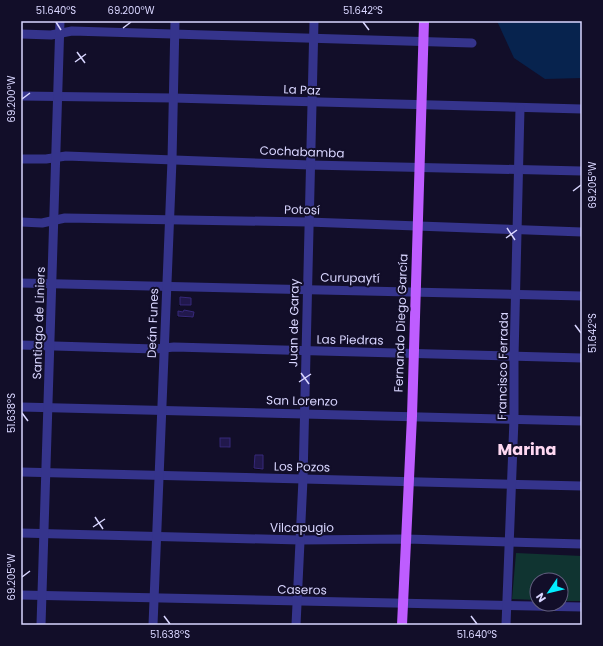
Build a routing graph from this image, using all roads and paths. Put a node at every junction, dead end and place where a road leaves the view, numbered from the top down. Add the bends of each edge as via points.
1 (60, 21) edge
2 (175, 21) edge
3 (314, 21) edge
4 (424, 21) edge
5 (60, 33) junction
6 (21, 34) edge
7 (175, 35) junction
8 (313, 38) junction
9 (423, 42) junction
10 (472, 42) dead end
11 (21, 96) edge
12 (57, 97) junction
13 (173, 98) junction
14 (311, 102) junction
15 (422, 104) junction
16 (520, 108) junction
17 (582, 109) edge
18 (56, 158) junction
19 (21, 159) edge
20 (172, 160) junction
21 (310, 165) junction
22 (420, 167) junction
23 (519, 169) junction
24 (582, 171) edge
25 (53, 220) junction
26 (170, 220) junction
27 (21, 222) edge
28 (308, 222) junction
29 (418, 226) junction
30 (517, 228) junction
31 (582, 232) edge
32 (21, 283) edge
33 (52, 284) junction
34 (166, 286) junction
35 (306, 289) junction
36 (415, 292) junction
37 (516, 294) junction
38 (582, 296) edge
39 (21, 345) edge
40 (51, 346) junction
41 (164, 347) junction
42 (305, 351) junction
43 (412, 354) junction
44 (514, 357) junction
45 (582, 358) edge
46 (21, 407) edge
47 (48, 408) junction
48 (161, 410) junction
49 (303, 413) junction
50 (412, 416) junction
51 (514, 419) junction
52 (582, 421) edge
53 (21, 472) edge
54 (47, 472) junction
55 (158, 475) junction
56 (303, 479) junction
57 (408, 481) junction
58 (511, 484) junction
59 (582, 486) edge
60 (21, 533) edge
61 (45, 534) junction
62 (156, 538) junction
63 (406, 539) junction
64 (300, 540) junction
65 (509, 542) junction
66 (582, 544) edge
67 (21, 595) edge
68 (42, 596) junction
69 (154, 599) junction
70 (297, 602) junction
71 (403, 602) junction
72 (507, 604) junction
73 (582, 607) edge
74 (41, 625) edge
75 (153, 625) edge
76 (296, 625) edge
77 (402, 625) edge
78 (506, 625) edge

1 - 5 street, Santiago de Liniers
2 - 7 street, Deán Funes
3 - 8 street, Juan de Garay
4 - 9 main road, Fernando Diego García
5 - 6 street
5 - 7 street via 72,31
5 - 12 street, Santiago de Liniers
7 - 8 street
7 - 13 street, Deán Funes
8 - 9 street
8 - 14 street, Juan de Garay
9 - 10 street
9 - 15 main road, Fernando Diego García
11 - 12 street, La Paz
12 - 13 street, La Paz
12 - 18 street, Santiago de Liniers
13 - 14 street, La Paz
13 - 20 street, Deán Funes
14 - 15 street, La Paz
14 - 21 street, Juan de Garay
15 - 16 street, La Paz
15 - 22 main road, Fernando Diego García
16 - 17 street, La Paz
16 - 23 street, Francisco Ferrada
18 - 19 street, Cochabamba
18 - 20 street, Cochabamba via 66,156
18 - 25 street, Santiago de Liniers
20 - 21 street, Cochabamba
20 - 26 street, Deán Funes
21 - 22 street, Cochabamba
21 - 28 street, Juan de Garay
22 - 23 street, Cochabamba
22 - 29 main road, Fernando Diego García
23 - 24 street, Cochabamba
23 - 30 street, Francisco Ferrada
25 - 26 street, Potosí
25 - 27 street, Potosí via 42,223
25 - 33 street, Santiago de Liniers
26 - 28 street, Potosí
26 - 34 street, Deán Funes
28 - 29 street, Potosí
28 - 35 street, Juan de Garay
29 - 30 street, Potosí
29 - 36 main road, Fernando Diego García
30 - 31 street, Potosí
30 - 37 street, Francisco Ferrada
32 - 33 street, Curupaytí
33 - 34 street, Curupaytí
33 - 40 street, Santiago de Liniers
34 - 35 street, Curupaytí
34 - 41 street, Deán Funes
35 - 36 street, Curupaytí
35 - 42 street, Juan de Garay
36 - 37 street, Curupaytí
36 - 43 main road, Fernando Diego García
37 - 38 street, Curupaytí
37 - 44 street, Francisco Ferrada
39 - 40 street, Las Piedras
40 - 41 street, Las Piedras via 155,349
40 - 47 street, Santiago de Liniers
41 - 42 street, Las Piedras
41 - 48 street, Deán Funes
42 - 43 street, Las Piedras
42 - 49 street, Juan de Garay
43 - 44 street, Las Piedras
43 - 50 main road, Fernando Diego García
44 - 45 street, Las Piedras
44 - 51 street, Francisco Ferrada
46 - 47 street, San Lorenzo
47 - 48 street, San Lorenzo
47 - 54 street, Santiago de Liniers
48 - 49 street, San Lorenzo
48 - 55 street, Deán Funes
49 - 50 street, San Lorenzo
49 - 56 street, Juan de Garay
50 - 51 street, San Lorenzo
50 - 57 main road, Fernando Diego García
51 - 52 street, San Lorenzo
51 - 58 street, Francisco Ferrada
53 - 54 street, Los Pozos
54 - 55 street, Los Pozos
54 - 61 street, Santiago de Liniers
55 - 56 street, Los Pozos
55 - 62 street, Deán Funes
56 - 57 street, Los Pozos
56 - 64 street, Juan de Garay
57 - 58 street, Los Pozos
57 - 63 main road, Fernando Diego García
58 - 59 street, Los Pozos
58 - 65 street, Francisco Ferrada
60 - 61 street, Vilcapugio
61 - 62 street, Vilcapugio
61 - 68 street, Santiago de Liniers
62 - 64 street, Vilcapugio
62 - 69 street, Deán Funes
63 - 64 street, Vilcapugio
63 - 65 street, Vilcapugio
63 - 71 main road, Fernando Diego García
64 - 70 street, Juan de Garay
65 - 66 street, Vilcapugio
65 - 72 street, Francisco Ferrada
67 - 68 street, Caseros
68 - 69 street, Caseros
68 - 74 street, Santiago de Liniers
69 - 70 street, Caseros
69 - 75 street, Deán Funes
70 - 71 street, Caseros
70 - 76 street, Juan de Garay
71 - 72 street, Caseros
71 - 77 main road, Fernando Diego García
72 - 73 street, Caseros
72 - 78 street, Francisco Ferrada

